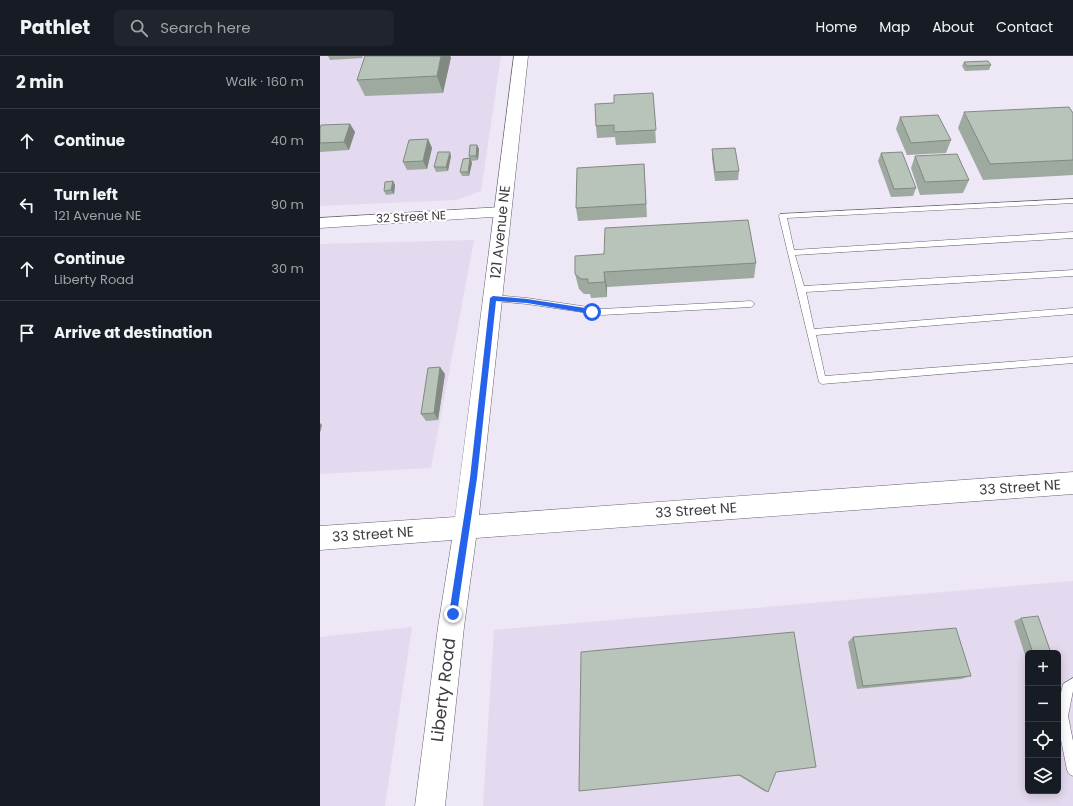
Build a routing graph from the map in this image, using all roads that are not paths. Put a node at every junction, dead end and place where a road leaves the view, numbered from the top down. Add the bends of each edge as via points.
1 (521, 56) edge
2 (1073, 201) edge
3 (502, 212) junction
4 (320, 223) edge
5 (1073, 235) edge
6 (791, 253) junction
7 (1073, 273) edge
8 (801, 289) junction
9 (493, 298) junction
10 (751, 304) dead end
11 (1073, 311) edge
12 (811, 332) junction
13 (1073, 360) edge
14 (1073, 483) edge
15 (466, 527) junction
16 (320, 538) edge
17 (1073, 684) edge
18 (1073, 770) edge
19 (430, 806) edge

1 - 3 street, 121 Avenue NE
2 - 6 lane via 783,216
3 - 4 street, 32 Street NE
3 - 9 street, 121 Avenue NE
5 - 6 lane
6 - 8 lane
7 - 8 lane
8 - 12 lane
9 - 10 lane via 602,312
9 - 15 street, 121 Avenue NE
11 - 12 lane
12 - 13 lane via 822,380
14 - 15 street, 33 Street NE
15 - 16 street, 33 Street NE
15 - 19 street, Liberty Road via 450,628
17 - 18 lane via 1067,688 1062,716

